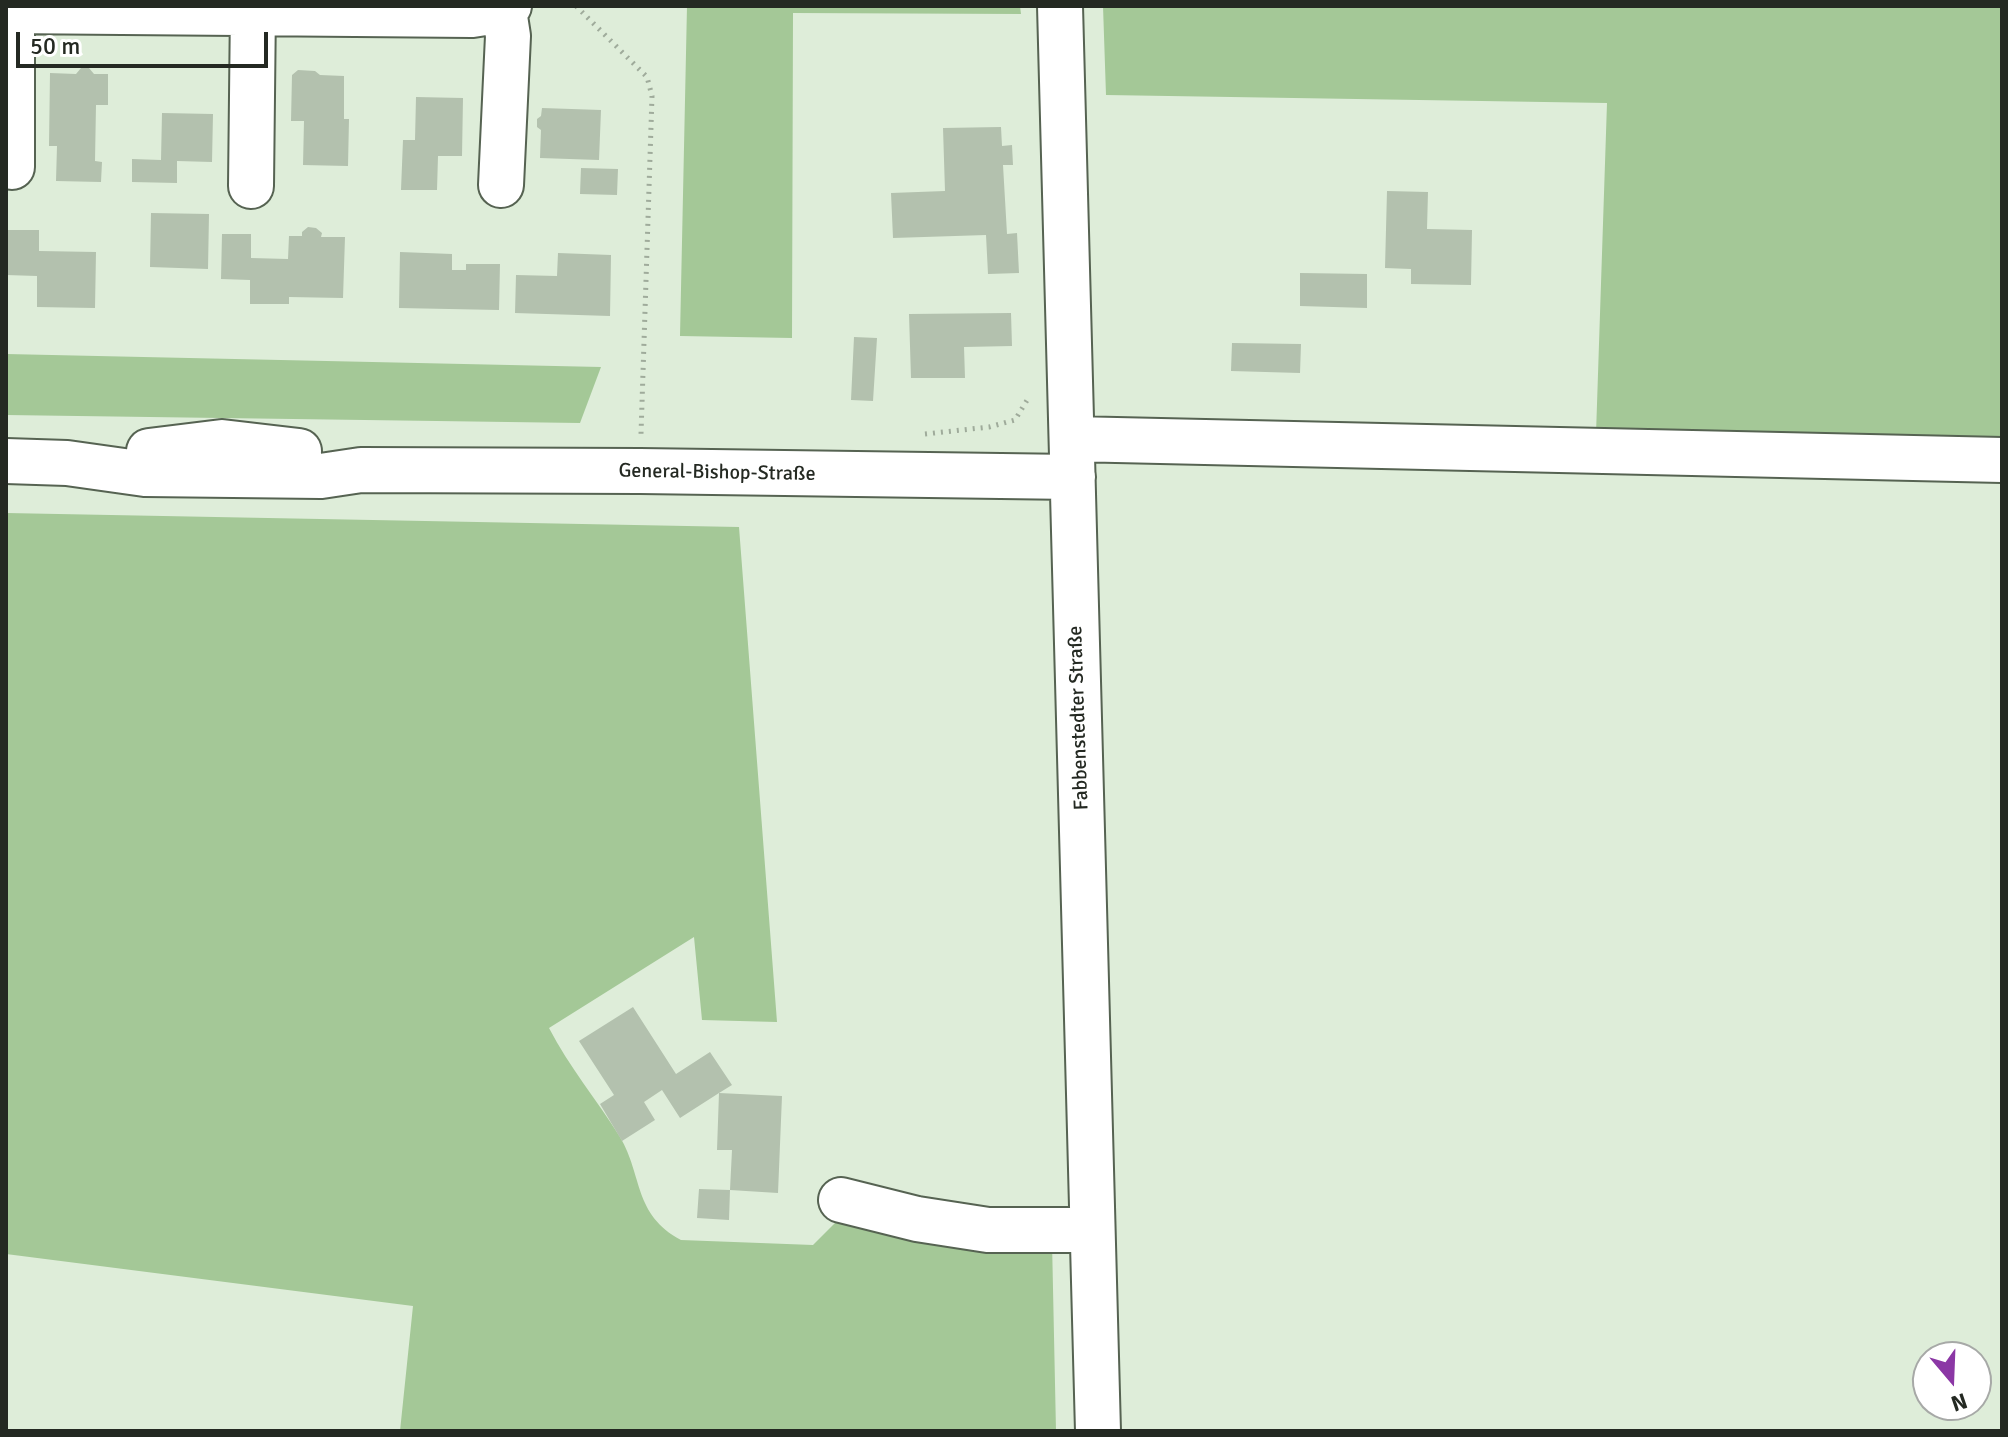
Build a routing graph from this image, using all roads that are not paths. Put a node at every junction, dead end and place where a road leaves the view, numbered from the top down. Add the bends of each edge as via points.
1 (1060, 6) edge
2 (507, 8) edge
3 (253, 10) edge
4 (9, 11) edge
5 (12, 167) dead end
6 (501, 185) dead end
7 (251, 186) dead end
8 (1072, 458) junction
9 (2002, 460) edge
10 (6, 461) edge
11 (841, 1200) dead end
12 (1092, 1230) junction
13 (1098, 1431) edge

1 - 8 street, Fabbenstedter Straße
2 - 3 street via 472,15
2 - 6 street
3 - 4 street
3 - 7 street
4 - 5 street
8 - 9 street, General-Bishop-Straße
8 - 10 street, General-Bishop-Straße via 641,445 361,470 311,453 222,442 67,463
8 - 12 street, Fabbenstedter Straße
11 - 12 street via 988,1230
12 - 13 street, Fabbenstedter Straße

